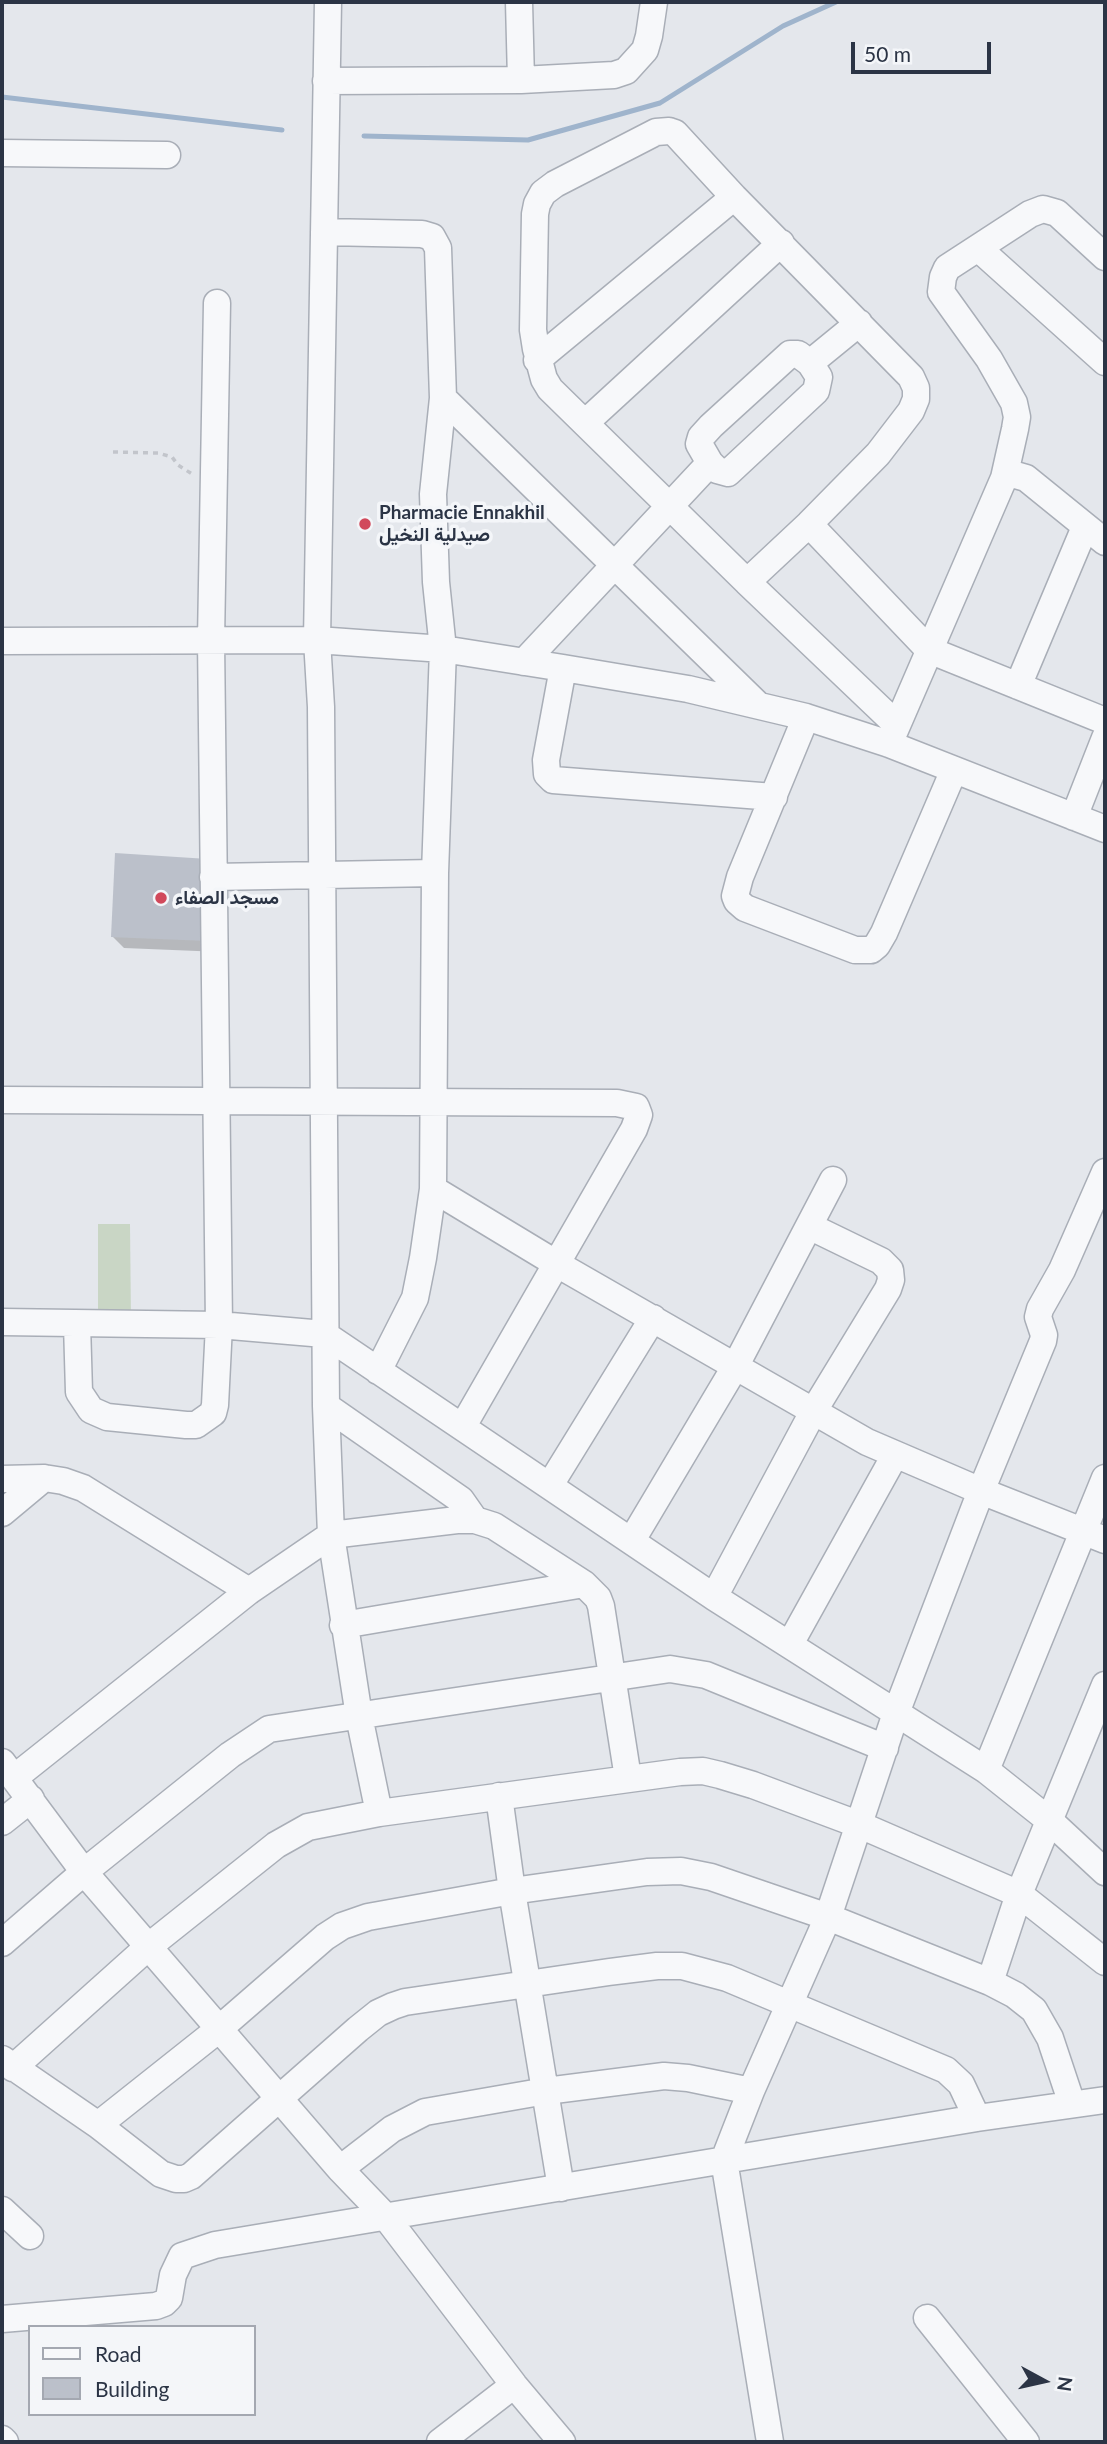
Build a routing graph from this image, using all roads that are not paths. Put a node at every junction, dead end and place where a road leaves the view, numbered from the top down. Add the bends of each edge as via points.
1 (328, 2) edge
2 (519, 2) edge
3 (654, 2) edge
4 (521, 80) junction
5 (326, 81) junction
6 (2, 153) edge
7 (167, 155) dead end
8 (734, 197) junction
9 (324, 232) junction
10 (781, 243) junction
11 (978, 248) junction
12 (1105, 257) edge
13 (218, 303) dead end
14 (859, 323) junction
15 (537, 360) junction
16 (1105, 362) edge
17 (810, 363) junction
18 (443, 398) junction
19 (585, 423) junction
20 (710, 463) junction
21 (1004, 478) junction
22 (669, 507) junction
23 (809, 524) junction
24 (1095, 534) edge
25 (615, 567) junction
26 (747, 582) junction
27 (211, 640) junction
28 (317, 640) junction
29 (2, 641) edge
30 (443, 649) junction
31 (929, 650) junction
32 (524, 662) junction
33 (564, 668) junction
34 (1018, 686) junction
35 (757, 705) junction
36 (806, 717) junction
37 (1105, 721) edge
38 (892, 734) junction
39 (1105, 738) edge
40 (954, 770) junction
41 (774, 797) junction
42 (1074, 817) junction
43 (1105, 829) edge
44 (435, 873) junction
45 (323, 874) junction
46 (213, 877) junction
47 (2, 1100) edge
48 (218, 1101) junction
49 (323, 1101) junction
50 (435, 1102) junction
51 (1105, 1172) edge
52 (833, 1180) dead end
53 (433, 1189) junction
54 (809, 1226) junction
55 (557, 1264) junction
56 (653, 1318) junction
57 (2, 1322) edge
58 (76, 1324) junction
59 (219, 1325) junction
60 (324, 1334) junction
61 (735, 1367) junction
62 (378, 1371) junction
63 (326, 1406) junction
64 (813, 1412) junction
65 (463, 1426) junction
66 (895, 1455) junction
67 (44, 1478) junction
68 (1105, 1478) edge
69 (2, 1479) edge
70 (550, 1485) junction
71 (981, 1491) junction
72 (2, 1513) edge
73 (475, 1520) junction
74 (331, 1535) junction
75 (1094, 1536) edge
76 (632, 1540) junction
77 (584, 1584) junction
78 (249, 1591) junction
79 (714, 1597) junction
80 (343, 1625) junction
81 (790, 1644) junction
82 (611, 1677) junction
83 (1105, 1685) edge
84 (1100, 1711) edge
85 (897, 1713) junction
86 (359, 1716) junction
87 (885, 1748) junction
88 (8, 1770) edge
89 (986, 1770) junction
90 (628, 1778) junction
91 (499, 1796) junction
92 (31, 1799) junction
93 (379, 1813) junction
94 (1050, 1821) junction
95 (2, 1822) edge
96 (859, 1825) junction
97 (84, 1872) junction
98 (1105, 1872) edge
99 (512, 1891) junction
100 (1019, 1894) junction
101 (828, 1917) junction
102 (2, 1943) edge
103 (148, 1947) junction
104 (1105, 1962) edge
105 (990, 1982) junction
106 (528, 1984) junction
107 (789, 2006) junction
108 (219, 2029) junction
109 (7, 2063) edge
110 (546, 2091) junction
111 (751, 2091) junction
112 (279, 2097) junction
113 (1105, 2100) edge
114 (1072, 2104) junction
115 (976, 2118) junction
116 (98, 2125) junction
117 (724, 2160) junction
118 (340, 2169) junction
119 (561, 2188) junction
120 (2, 2210) edge
121 (386, 2217) junction
122 (30, 2236) dead end
123 (927, 2318) dead end
124 (2, 2319) edge
125 (514, 2385) junction
126 (439, 2442) edge
127 (562, 2442) edge
128 (770, 2442) edge
129 (1026, 2442) edge

1 - 5 street
2 - 4 street
3 - 4 street via 645,50 626,71
4 - 5 street
5 - 9 street
6 - 7 street
8 - 10 street
8 - 15 street
8 - 15 street via 675,133 663,131 543,193 535,214 533,330
9 - 18 street via 422,234 436,241
9 - 28 street
10 - 14 street
10 - 19 street
11 - 12 street via 1043,209 1057,213
11 - 16 street
11 - 21 street via 947,268 941,292 1014,403 1016,429
13 - 27 street
14 - 17 street
14 - 23 street via 911,377 916,399 878,454
15 - 19 street via 550,389
17 - 20 street via 819,377 816,391 728,472
17 - 20 street via 790,354 711,426 699,444
18 - 25 street
18 - 30 street via 433,494
19 - 22 street
20 - 22 street
21 - 24 street via 1012,474 1026,478
21 - 31 street
22 - 25 street
22 - 26 street
23 - 26 street
23 - 31 street
24 - 34 street
25 - 32 street
25 - 35 street
26 - 38 street
27 - 28 street
27 - 29 street
27 - 46 street
28 - 30 street
28 - 45 street
30 - 32 street
30 - 44 street
31 - 34 street
31 - 38 street
32 - 33 street
33 - 35 street
33 - 41 street via 546,760 547,774 553,780
34 - 37 street
35 - 36 street
36 - 38 street
36 - 41 street
38 - 40 street
39 - 42 street
40 - 41 street via 884,933 877,946 864,952 745,908 737,901 740,877
40 - 42 street
42 - 43 street
44 - 45 street
44 - 50 street
45 - 46 street
45 - 49 street
46 - 48 street
47 - 48 street
48 - 49 street
48 - 59 street
49 - 50 street
49 - 60 street
50 - 53 street
50 - 55 street via 617,1103 636,1107 639,1115 634,1129
51 - 71 street via 1040,1308 1043,1341
52 - 54 street
53 - 55 street
53 - 62 street via 415,1298
54 - 61 street
54 - 64 street via 881,1261 891,1275 888,1289
55 - 56 street
55 - 65 street
56 - 61 street
56 - 70 street
57 - 58 street
58 - 59 street
58 - 59 street via 79,1392 90,1410 107,1417 186,1425 196,1425 213,1413
59 - 60 street
60 - 62 street
60 - 63 street
61 - 64 street
61 - 76 street
62 - 65 street
63 - 73 street via 461,1500
63 - 74 street
64 - 66 street
64 - 79 street
65 - 70 street
66 - 71 street
66 - 81 street
67 - 69 street
67 - 72 street
67 - 78 street via 101,1497
68 - 75 street
70 - 76 street
71 - 75 street
71 - 85 street
73 - 74 street
73 - 77 street via 494,1526
74 - 78 street
74 - 80 street
75 - 89 street
76 - 79 street
77 - 80 street
77 - 82 street via 601,1606
78 - 88 street
79 - 81 street
80 - 86 street
81 - 85 street
82 - 86 street
82 - 87 street via 670,1669 706,1675
82 - 90 street
83 - 84 street
84 - 94 street
85 - 87 street
85 - 89 street
86 - 93 street
86 - 97 street via 258,1734
87 - 96 street
88 - 92 street
89 - 94 street
90 - 91 street
90 - 96 street via 703,1771
91 - 93 street
91 - 99 street
92 - 95 street
92 - 97 street
93 - 103 street via 295,1833
94 - 98 street
94 - 100 street
96 - 100 street
96 - 101 street
97 - 102 street
97 - 103 street
99 - 101 street via 681,1871
99 - 106 street
99 - 108 street via 368,1917 342,1926
100 - 104 street
100 - 105 street
101 - 105 street
101 - 107 street
103 - 108 street
103 - 109 street
105 - 114 street via 1015,1995 1043,2023
106 - 107 street via 682,1966 727,1978
106 - 110 street
106 - 112 street via 393,2006 378,2013
107 - 111 street
107 - 115 street via 946,2070 961,2084
108 - 112 street
108 - 116 street
109 - 116 street
110 - 111 street via 664,2076
110 - 118 street via 425,2112 392,2129
110 - 119 street
111 - 117 street
112 - 116 street via 184,2179 161,2174
112 - 118 street
113 - 114 street
114 - 115 street
115 - 117 street
117 - 119 street
117 - 128 street
118 - 121 street
119 - 121 street
120 - 122 street
121 - 124 street via 215,2245 182,2256 169,2298 156,2306
121 - 125 street
123 - 129 street
125 - 126 street
125 - 127 street

